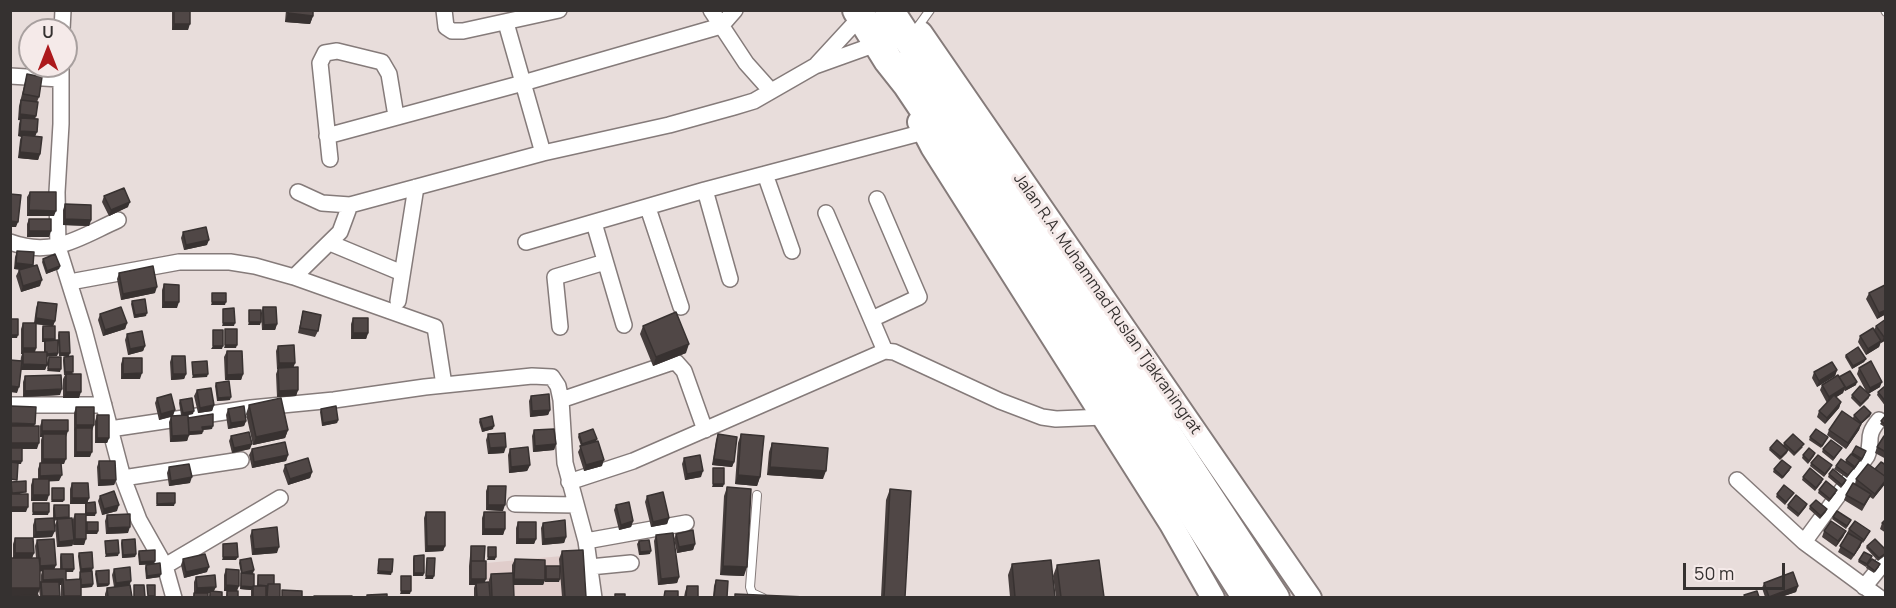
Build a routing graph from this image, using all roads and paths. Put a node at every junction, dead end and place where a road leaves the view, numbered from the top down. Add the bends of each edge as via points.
1 (444, 10) edge
2 (559, 10) edge
3 (711, 10) edge
4 (735, 10) edge
5 (907, 17) edge
6 (506, 23) junction
7 (721, 26) junction
8 (861, 31) edge
9 (815, 66) junction
10 (917, 76) junction
11 (61, 78) edge
12 (523, 83) junction
13 (771, 91) junction
14 (966, 100) junction
15 (396, 116) junction
16 (922, 128) junction
17 (327, 136) junction
18 (543, 153) junction
19 (330, 159) dead end
20 (765, 174) junction
21 (416, 187) junction
22 (705, 190) junction
23 (298, 192) dead end
24 (877, 199) dead end
25 (350, 205) junction
26 (648, 208) junction
27 (826, 213) dead end
28 (118, 220) dead end
29 (594, 223) junction
30 (10, 242) edge
31 (526, 242) dead end
32 (330, 243) junction
33 (58, 247) junction
34 (792, 251) dead end
35 (605, 262) junction
36 (402, 273) junction
37 (294, 277) junction
38 (730, 279) dead end
39 (70, 282) junction
40 (398, 301) dead end
41 (681, 307) dead end
42 (872, 319) junction
43 (624, 325) dead end
44 (560, 327) dead end
45 (885, 351) junction
46 (444, 385) junction
47 (561, 400) junction
48 (10, 405) edge
49 (104, 405) junction
50 (1104, 417) junction
51 (1879, 420) edge
52 (110, 429) junction
53 (705, 430) junction
54 (241, 460) dead end
55 (123, 478) junction
56 (1737, 480) dead end
57 (569, 482) junction
58 (757, 495) dead end
59 (280, 498) dead end
60 (515, 504) dead end
61 (576, 505) junction
62 (686, 523) dead end
63 (586, 541) junction
64 (1804, 542) junction
65 (1886, 560) edge
66 (631, 563) dead end
67 (165, 566) junction
68 (590, 567) junction
69 (1864, 587) junction
70 (174, 597) edge
71 (594, 597) edge
72 (763, 597) edge
73 (1213, 597) edge
74 (1247, 597) edge
75 (1275, 597) edge
76 (1310, 597) edge
77 (1880, 597) edge

1 - 6 street via 445,25 452,31
2 - 6 street
3 - 7 street
4 - 7 street
5 - 10 highway, Jalan R.A. Muhammad Ruslan Tjakraningrat
5 - 14 street, Jalan R.A. Muhammad Ruslan Tjakraningrat
6 - 12 street
7 - 12 street
7 - 13 street
8 - 9 street
8 - 9 street
8 - 10 highway, Jalan R.A. Muhammad Ruslan Tjakraningrat
8 - 16 street
9 - 13 street
10 - 14 highway
10 - 16 highway via 912,104
10 - 74 highway, Jalan R.A. Muhammad Ruslan Tjakraningrat
10 - 75 highway, Jalan R.A. Muhammad Ruslan Tjakraningrat
11 - 33 street
12 - 15 street
12 - 18 street
13 - 18 street via 711,114
14 - 76 street, Jalan R.A. Muhammad Ruslan Tjakraningrat
15 - 17 street
15 - 17 street via 389,74 382,62 328,51 320,63
16 - 20 street
16 - 50 street
17 - 19 street
18 - 21 street
20 - 22 street
20 - 34 street
21 - 25 street
21 - 36 street
22 - 26 street
22 - 38 street
23 - 25 street via 322,203
24 - 42 street via 919,297
25 - 32 street via 344,224
26 - 29 street
26 - 41 street
27 - 42 street
28 - 33 street
29 - 31 street
29 - 35 street
30 - 33 street via 36,248
32 - 36 street
32 - 37 street
33 - 39 street
35 - 43 street
35 - 44 street via 555,277
36 - 40 street
37 - 39 street via 230,262 179,261
37 - 46 street via 435,327
39 - 49 street
42 - 45 street
45 - 50 street via 1042,417
45 - 53 street
46 - 47 street via 547,376 556,382
46 - 52 street
47 - 53 street via 676,362 684,370
47 - 57 street
48 - 49 street
49 - 52 street
50 - 73 street
51 - 64 street via 1870,433 1867,456
52 - 55 street
53 - 57 street via 633,461
54 - 55 street
55 - 67 street via 139,520
56 - 64 street
57 - 61 street
58 - 72 lane via 750,587 754,595
59 - 67 street
60 - 61 street
61 - 63 street
62 - 63 street
63 - 68 street
64 - 69 street
65 - 69 street
66 - 68 street
67 - 70 street
68 - 71 street
69 - 77 street

